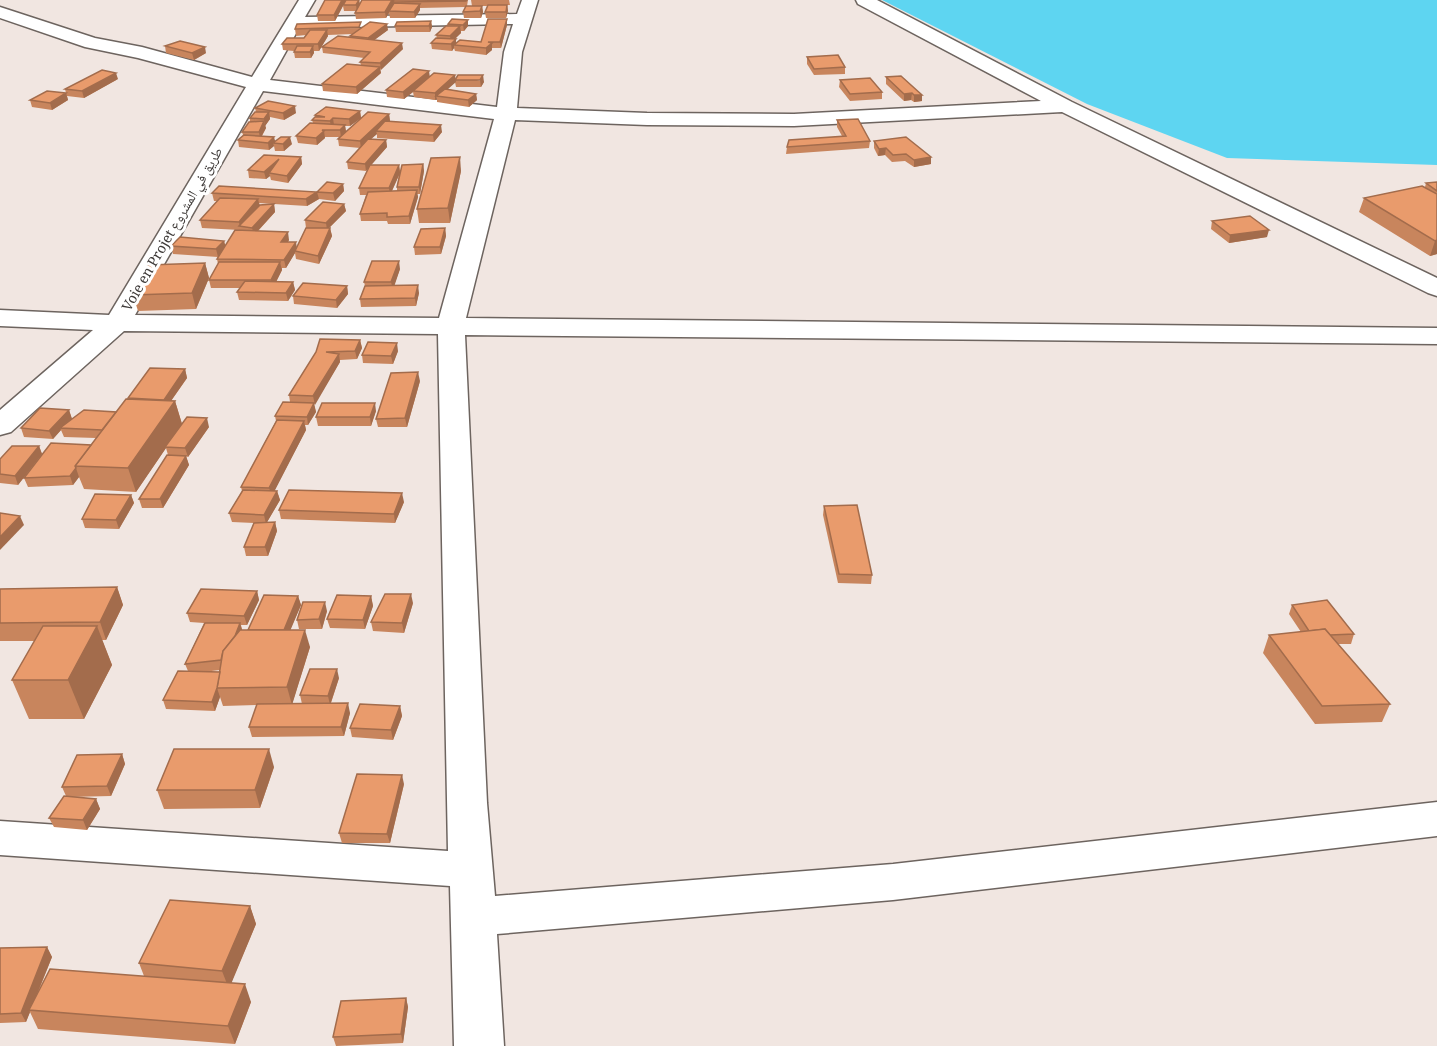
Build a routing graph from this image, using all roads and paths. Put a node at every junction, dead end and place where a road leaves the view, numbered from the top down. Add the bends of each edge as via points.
1 (307, 0) edge
2 (864, 0) edge
3 (527, 10) edge
4 (0, 12) edge
5 (293, 23) junction
6 (256, 84) junction
7 (1065, 106) junction
8 (506, 114) junction
9 (1437, 288) edge
10 (0, 318) edge
11 (117, 323) junction
12 (451, 325) junction
13 (1437, 336) edge
14 (0, 426) edge
15 (1437, 819) edge
16 (0, 838) edge
17 (470, 870) junction
18 (474, 917) junction
19 (479, 1046) edge

1 - 5 street, Voie en Projet طريق في المشروع
2 - 7 street
3 - 5 street
3 - 8 street via 513,52
4 - 6 street via 91,43
5 - 6 street, Voie en Projet طريق في المشروع
6 - 8 street
6 - 11 street, Voie en Projet طريق في المشروع
7 - 8 street via 794,120
7 - 9 street
8 - 12 street
10 - 11 street
11 - 12 street
11 - 14 street, Voie en Projet طريق في المشروع
12 - 13 street
12 - 17 street
15 - 18 street via 893,882
16 - 17 street
17 - 18 street
18 - 19 street

